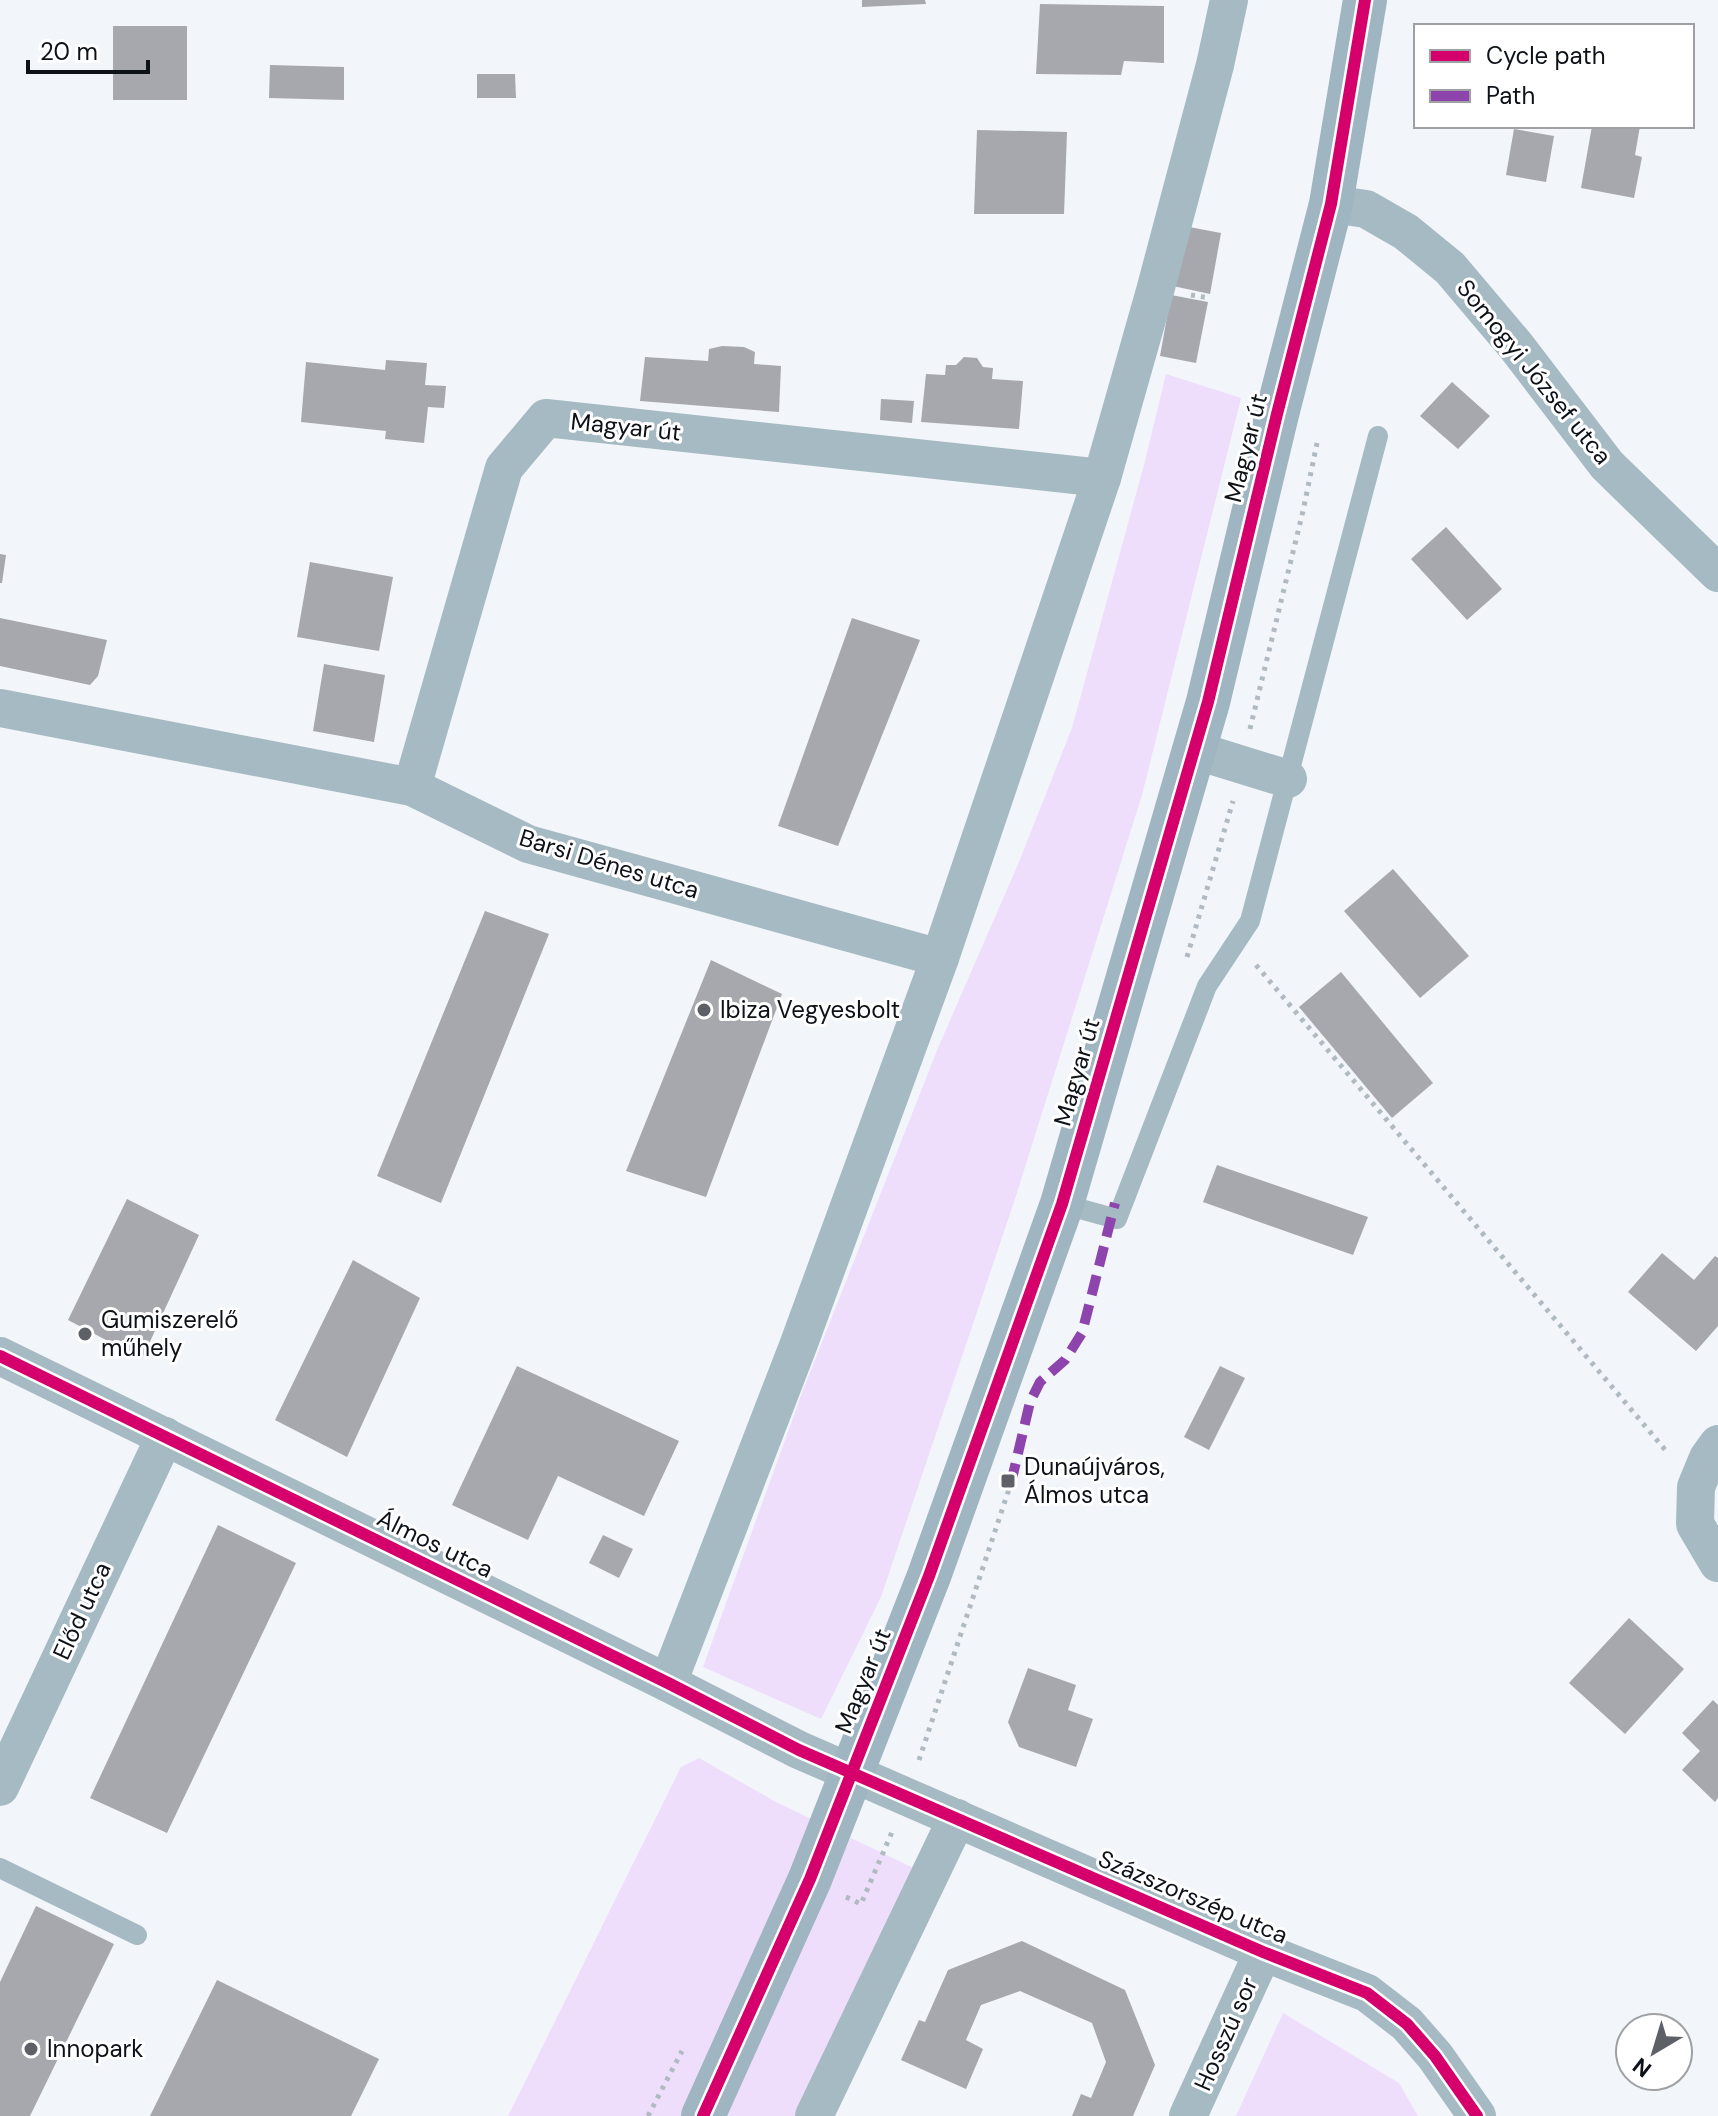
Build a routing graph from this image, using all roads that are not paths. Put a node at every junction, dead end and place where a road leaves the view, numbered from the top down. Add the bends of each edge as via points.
1 (1229, 0) edge
2 (1365, 0) edge
3 (1331, 204) junction
4 (1378, 436) dead end
5 (1102, 478) junction
6 (1718, 573) edge
7 (0, 708) edge
8 (1194, 750) junction
9 (1288, 779) junction
10 (412, 787) junction
11 (940, 958) junction
12 (1062, 1204) junction
13 (0, 1356) edge
14 (165, 1436) junction
15 (1718, 1444) edge
16 (1718, 1563) edge
17 (668, 1683) junction
18 (851, 1772) junction
19 (0, 1787) edge
20 (957, 1818) junction
21 (0, 1868) edge
22 (137, 1935) dead end
23 (1263, 1952) junction
24 (703, 2116) edge
25 (814, 2116) edge
26 (1188, 2116) edge
27 (1477, 2116) edge

1 - 5 street
2 - 3 street, Magyar út
3 - 6 street, Somogyi József utca via 1366,209 1406,232 1450,268 1607,465
3 - 8 street, Magyar út
4 - 9 lane
5 - 10 street, Magyar út via 546,418 504,468
5 - 11 street
7 - 10 street, Barsi Dénes utca
8 - 9 street
8 - 12 street, Magyar út
9 - 12 lane via 1250,921 1207,986 1117,1219
10 - 11 street, Barsi Dénes utca via 528,844
11 - 17 street
12 - 18 street, Magyar út via 929,1576
13 - 14 street, Álmos utca
14 - 17 street, Álmos utca
14 - 19 street, Előd utca
15 - 16 street via 1696,1487 1695,1524
17 - 18 street, Álmos utca
18 - 20 street, Százszorszép utca
18 - 24 street, Magyar út via 810,1879
20 - 23 street, Százszorszép utca
20 - 25 street
21 - 22 lane
23 - 26 street, Hosszú sor
23 - 27 street, Százszorszép utca via 1367,1993 1407,2024

